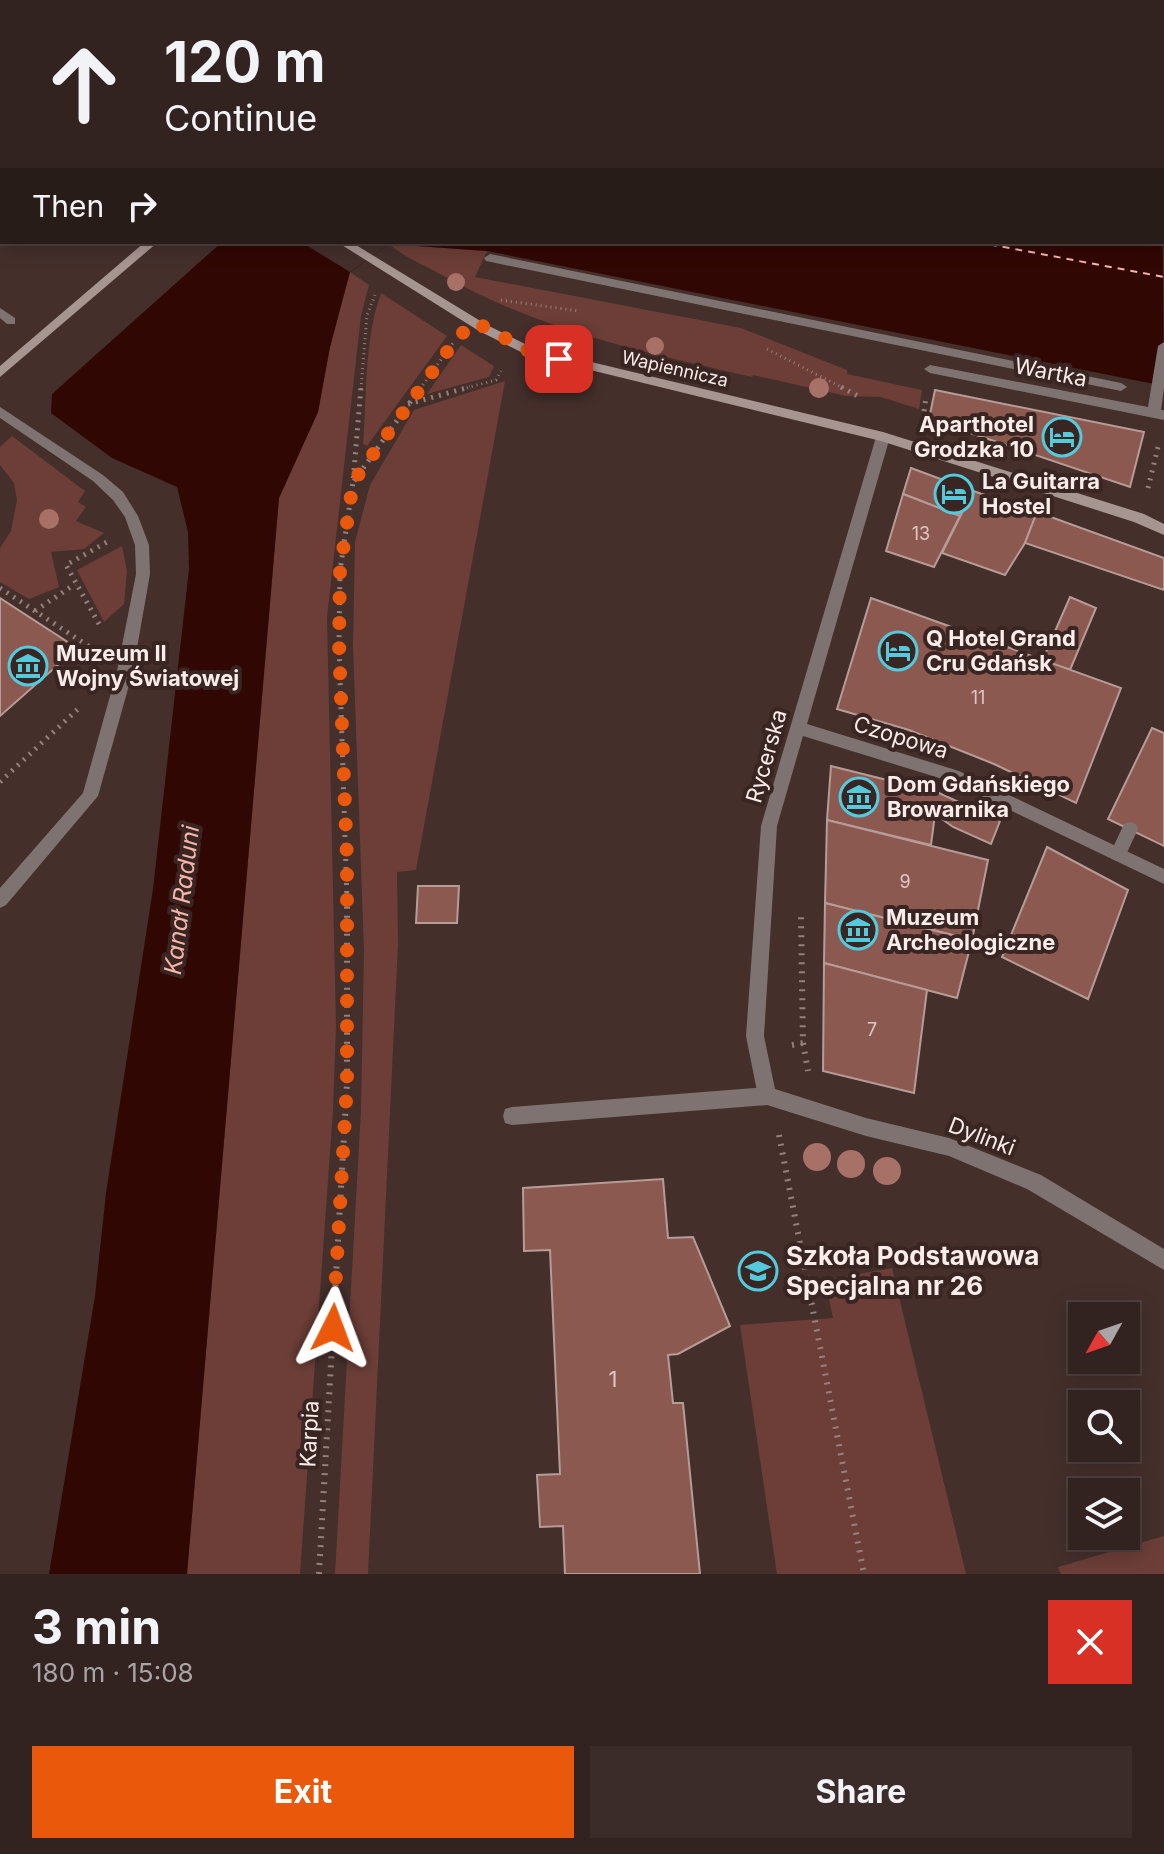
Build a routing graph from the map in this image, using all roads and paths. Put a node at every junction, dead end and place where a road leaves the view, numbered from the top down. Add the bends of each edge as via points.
1 (150, 244) edge
2 (346, 244) edge
3 (490, 258) dead end
4 (394, 274) junction
5 (491, 298) dead end
6 (0, 312) edge
7 (588, 312) dead end
8 (11, 321) dead end
9 (475, 322) junction
10 (761, 346) dead end
11 (1164, 346) edge
12 (930, 369) dead end
13 (0, 373) edge
14 (496, 380) dead end
15 (1121, 387) dead end
16 (865, 400) dead end
17 (925, 402) dead end
18 (407, 405) junction
19 (1157, 410) edge
20 (924, 411) dead end
21 (0, 412) edge
22 (883, 437) junction
23 (1159, 443) dead end
24 (1153, 472) dead end
25 (353, 482) junction
26 (134, 522) junction
27 (1164, 530) edge
28 (75, 584) junction
29 (0, 588) edge
30 (35, 611) junction
31 (99, 625) dead end
32 (125, 671) junction
33 (76, 712) dead end
34 (797, 728) junction
35 (0, 782) edge
36 (1130, 829) dead end
37 (1118, 854) junction
38 (1164, 877) edge
39 (0, 900) edge
40 (767, 1096) junction
41 (512, 1116) dead end
42 (780, 1139) dead end
43 (1164, 1260) edge
44 (319, 1574) edge
45 (864, 1574) edge

1 - 13 street
2 - 4 street, Wapiennicza
3 - 15 street
4 - 9 street, Wapiennicza
4 - 25 path, Karpia via 378,285 367,315
5 - 7 path
6 - 8 street
9 - 18 path
9 - 22 street, Wapiennicza via 529,351
10 - 16 path
11 - 19 street
12 - 19 street, Wartka
14 - 18 path
17 - 20 path
18 - 25 path
21 - 26 street via 98,478 118,496
22 - 27 street, Wapiennicza
22 - 34 street, Rycerska
23 - 24 path
25 - 44 path, Karpia via 340,571 339,644 347,860 347,1083
26 - 28 path via 91,554 66,565
26 - 32 street via 143,574
28 - 30 path
28 - 31 path
29 - 30 path
30 - 32 path
32 - 39 street via 90,796
33 - 35 path
34 - 37 street, Czopowa via 953,776
34 - 40 street, Rycerska via 769,826 763,892 755,1036
36 - 37 street
37 - 38 street, Czopowa
40 - 41 street
40 - 43 street, Dylinki via 964,1153 1034,1182
42 - 45 path

